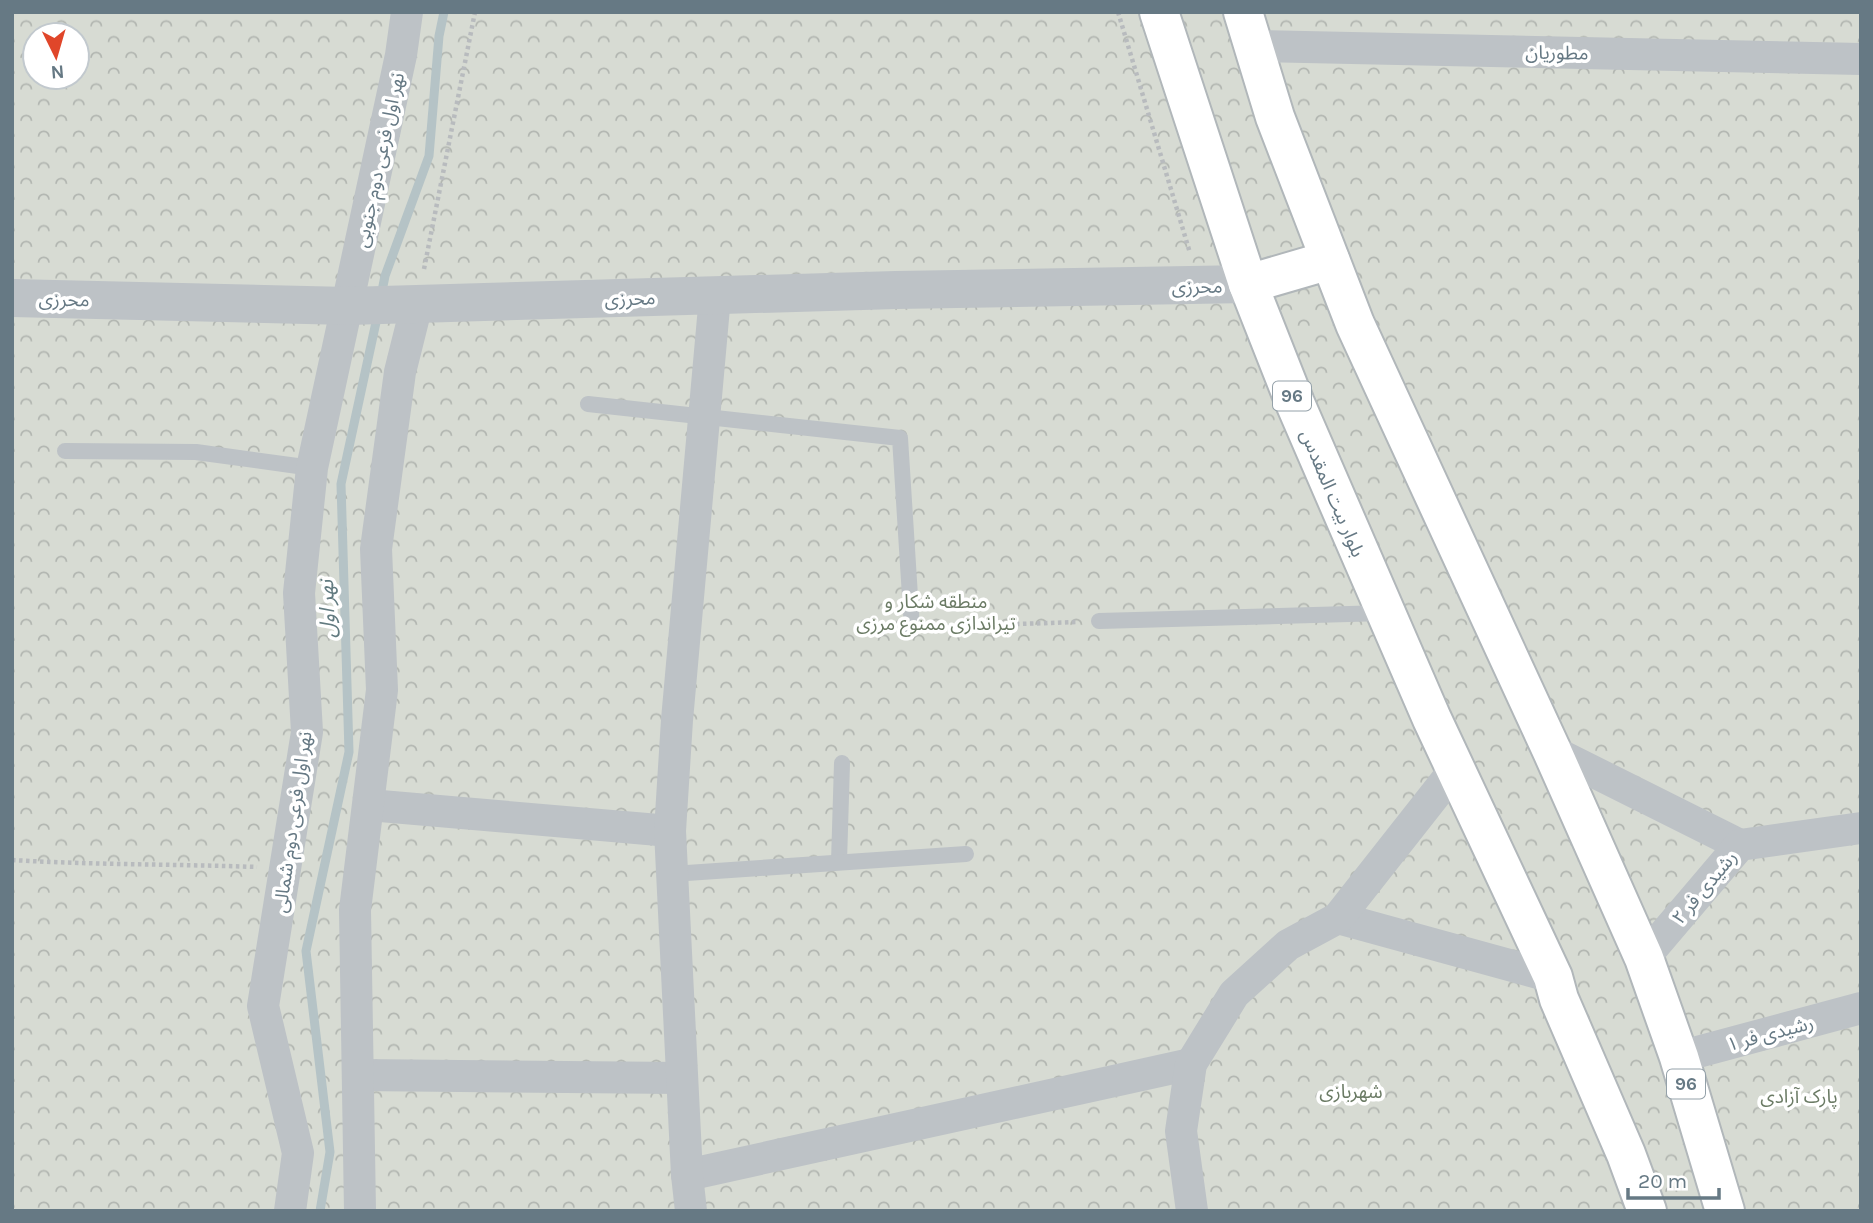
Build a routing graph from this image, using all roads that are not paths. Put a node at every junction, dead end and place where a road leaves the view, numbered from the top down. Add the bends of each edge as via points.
1 (407, 12) edge
2 (1158, 12) edge
3 (1248, 29) edge
4 (1861, 59) edge
5 (1330, 260) junction
6 (1248, 285) junction
7 (715, 296) junction
8 (12, 298) edge
9 (381, 305) junction
10 (588, 404) dead end
11 (704, 416) junction
12 (65, 451) dead end
13 (312, 468) junction
14 (1384, 613) junction
15 (1099, 621) road end
16 (912, 628) road end
17 (1552, 751) junction
18 (842, 763) dead end
19 (1456, 768) junction
20 (369, 805) junction
21 (1861, 828) edge
22 (670, 831) junction
23 (1740, 845) junction
24 (965, 854) dead end
25 (839, 862) junction
26 (672, 874) junction
27 (1338, 918) junction
28 (1644, 958) junction
29 (1553, 977) junction
30 (1861, 1008) edge
31 (1679, 1057) junction
32 (1191, 1064) junction
33 (358, 1075) junction
34 (682, 1078) junction
35 (687, 1174) junction
36 (290, 1211) edge
37 (360, 1211) edge
38 (691, 1211) edge
39 (1192, 1211) edge
40 (1647, 1211) edge
41 (1725, 1211) edge

1 - 9 street, نهر اول فرعی دوم جنوبی
2 - 6 main road, بلوار بیت المقدس / 96
3 - 4 street, مطوریان
3 - 5 main road, 96 via 1275,117
5 - 6 main road
5 - 17 main road, 96 via 1355,324
6 - 7 street, محرزی
6 - 14 main road, بلوار بیت المقدس / 96
7 - 9 street, محرزی
7 - 11 street
8 - 9 street, محرزی
9 - 13 street, نهر اول فرعی دوم شمالی
9 - 20 street via 400,372 376,549 382,690
10 - 11 lane
11 - 16 lane via 900,438
11 - 22 street
12 - 13 lane via 196,452
13 - 36 street, نهر اول فرعی دوم شمالی via 299,593 307,732 263,1006 298,1153
14 - 15 lane
14 - 19 main road, بلوار بیت المقدس / 96
17 - 23 street
17 - 28 main road, 96
18 - 25 lane
19 - 27 street
19 - 29 main road, 96
20 - 22 street
20 - 33 street via 355,910
21 - 23 street, رشیدی فر ۲
22 - 26 street
23 - 28 street, رشیدی فر ۲
24 - 25 lane
25 - 26 lane
26 - 34 street
27 - 29 street
27 - 32 street via 1288,944 1234,994
28 - 31 main road, 96
29 - 40 main road, 96
30 - 31 street, رشیدی فر ۱
31 - 41 main road, 96
32 - 35 street
32 - 39 street via 1181,1131
33 - 34 street
33 - 37 street
34 - 35 street
35 - 38 street

